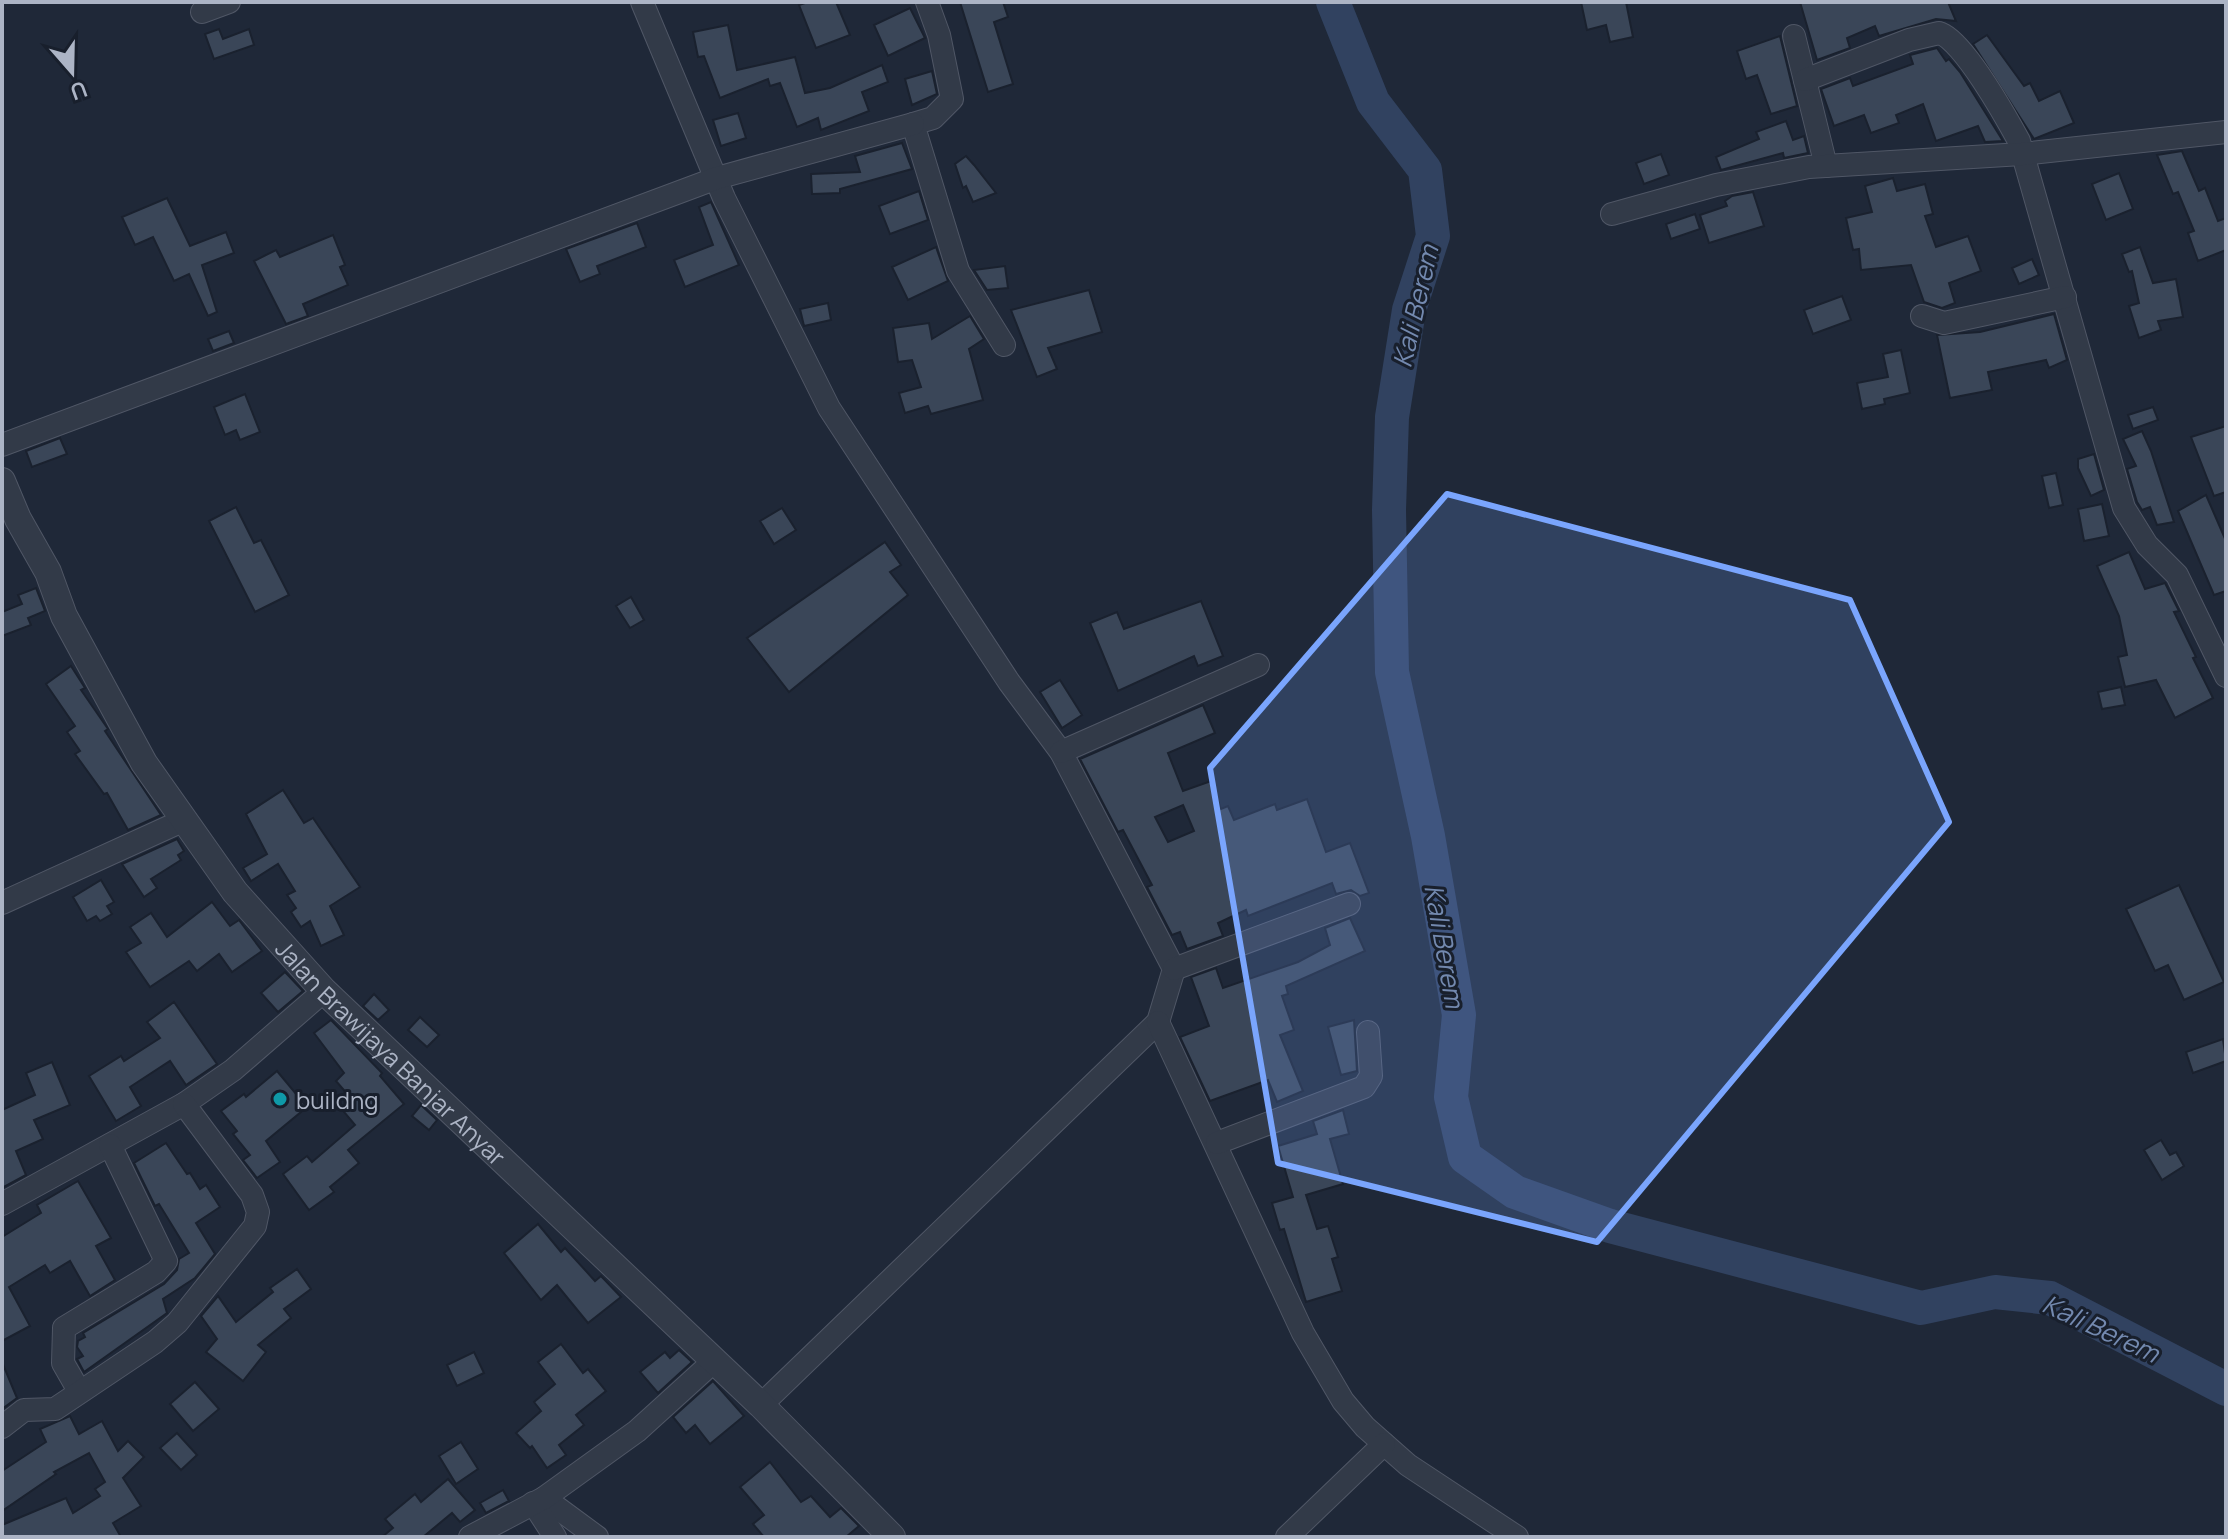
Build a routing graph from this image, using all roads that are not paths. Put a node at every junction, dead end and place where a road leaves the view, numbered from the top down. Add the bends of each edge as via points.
1 (229, 2) edge
2 (642, 2) edge
3 (927, 2) edge
4 (202, 12) dead end
5 (1794, 36) dead end
6 (1805, 80) junction
7 (913, 124) junction
8 (2226, 132) edge
9 (2022, 154) junction
10 (1826, 166) junction
11 (717, 178) junction
12 (1612, 214) dead end
13 (2065, 297) junction
14 (1922, 316) dead end
15 (1004, 345) dead end
16 (2, 445) edge
17 (2, 481) edge
18 (1258, 665) dead end
19 (2226, 676) edge
20 (1061, 752) junction
21 (182, 821) junction
22 (2, 903) edge
23 (1349, 904) dead end
24 (1174, 969) junction
25 (324, 991) junction
26 (1158, 1022) junction
27 (1368, 1032) dead end
28 (184, 1104) junction
29 (1217, 1143) junction
30 (110, 1145) junction
31 (2, 1204) edge
32 (713, 1362) junction
33 (79, 1391) junction
34 (761, 1405) junction
35 (2, 1427) edge
36 (1384, 1444) junction
37 (538, 1500) junction
38 (470, 1537) edge
39 (555, 1537) edge
40 (597, 1537) edge
41 (892, 1537) edge
42 (1287, 1537) edge
43 (1517, 1537) edge

1 - 4 street
2 - 11 street
3 - 7 street via 952,99 933,118
5 - 6 street
6 - 9 street via 1909,40 1944,34 1991,92
6 - 10 street
7 - 11 street
7 - 15 street via 958,271
8 - 9 street
9 - 10 street
9 - 13 street
10 - 12 street via 1745,178
11 - 16 street
11 - 20 street via 829,408
13 - 14 street via 1944,323
13 - 19 street via 2124,508 2147,545 2177,575
17 - 21 street, Jalan Brawijaya Banjar Anyar via 64,616
18 - 20 street
20 - 24 street
21 - 22 street
21 - 25 street, Jalan Brawijaya Banjar Anyar via 235,892
23 - 24 street
24 - 26 street
25 - 28 street via 233,1070
25 - 32 street, Jalan Brawijaya Banjar Anyar
26 - 29 street
26 - 34 street
27 - 29 street via 1371,1076 1364,1087
28 - 30 street
28 - 33 street via 252,1195 258,1212 255,1226 177,1323
29 - 36 street via 1321,1366 1343,1401
30 - 31 street
30 - 33 street via 166,1261 67,1325 63,1363
32 - 34 street, Jalan Brawijaya Banjar Anyar
32 - 37 street via 637,1431
33 - 35 street via 55,1409 24,1410
34 - 41 street, Jalan Brawijaya Banjar Anyar
36 - 42 street
36 - 43 street via 1445,1492
37 - 38 street
37 - 39 street
37 - 40 street

